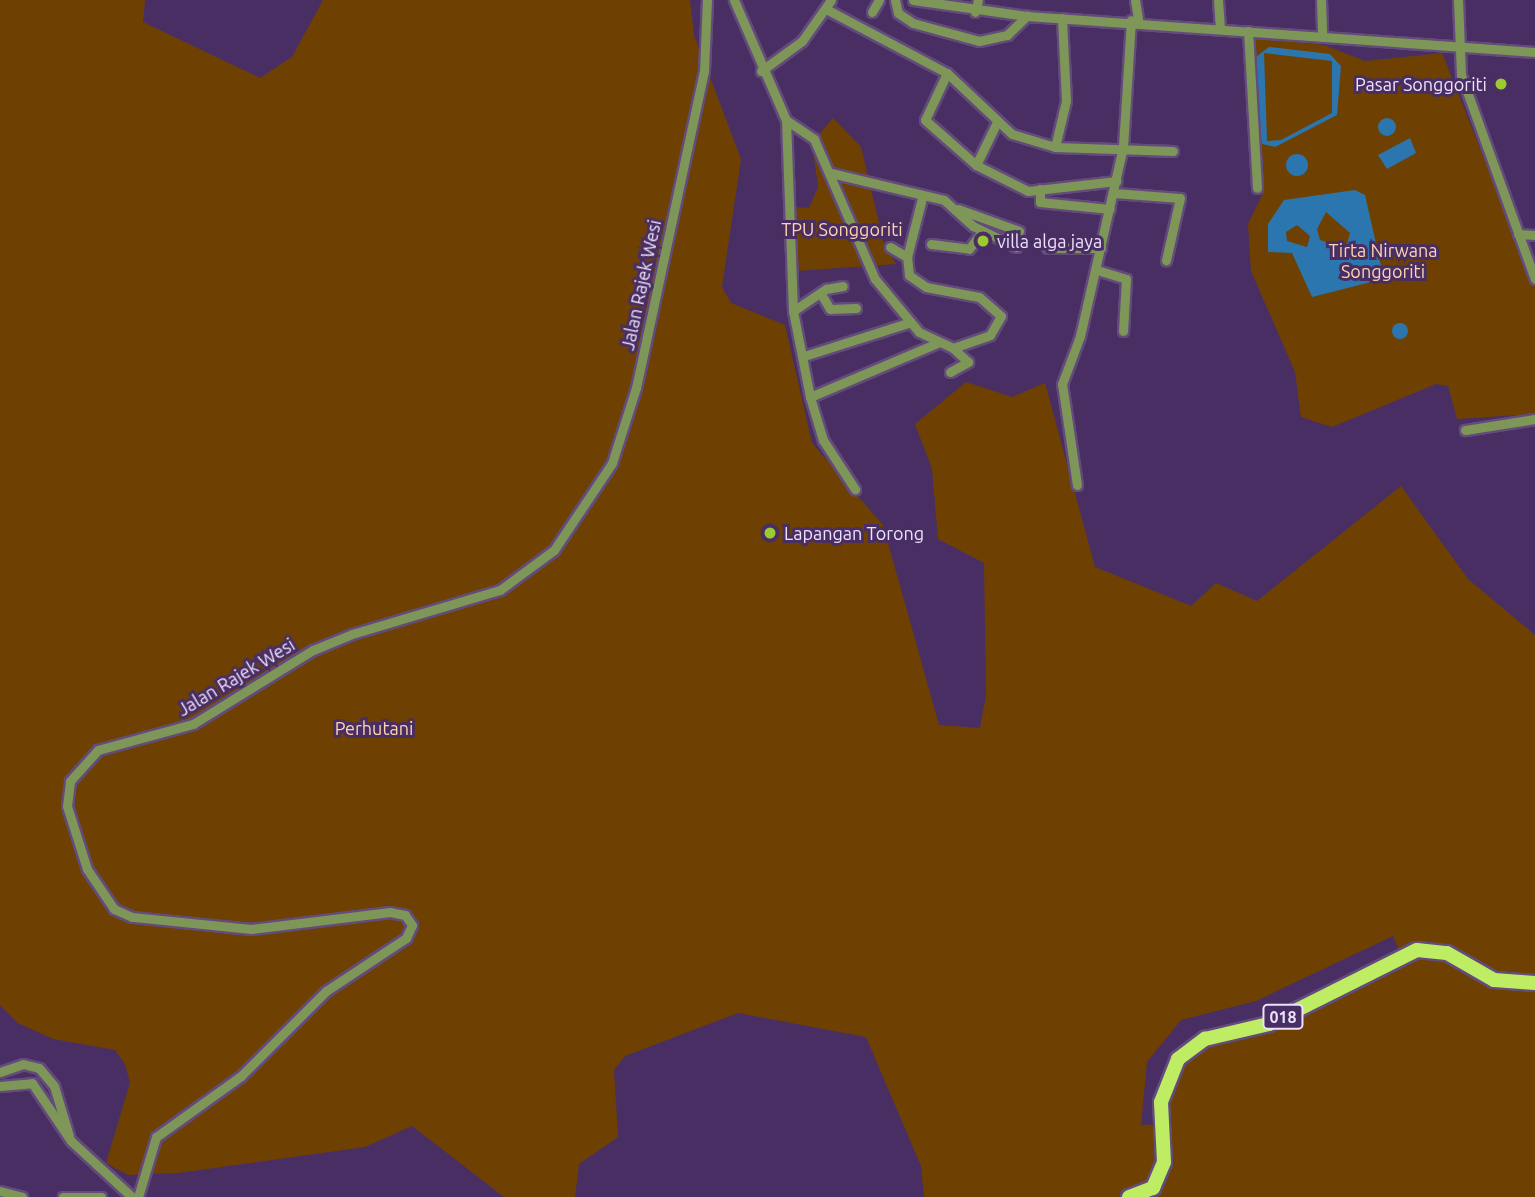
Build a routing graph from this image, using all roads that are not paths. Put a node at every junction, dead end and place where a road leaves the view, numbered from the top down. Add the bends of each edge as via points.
1 (707, 0) edge
2 (734, 0) edge
3 (879, 0) edge
4 (895, 0) edge
5 (912, 0) edge
6 (978, 0) edge
7 (1135, 0) edge
8 (1218, 0) edge
9 (1321, 0) edge
10 (1458, 0) edge
11 (828, 4) edge
12 (872, 12) dead end
13 (975, 12) junction
14 (1027, 16) junction
15 (1062, 18) junction
16 (1135, 20) junction
17 (1220, 27) junction
18 (1248, 31) junction
19 (1322, 37) junction
20 (1458, 45) junction
21 (1535, 52) edge
22 (761, 71) junction
23 (947, 74) junction
24 (786, 120) junction
25 (996, 124) junction
26 (1055, 147) junction
27 (1124, 147) junction
28 (1173, 151) dead end
29 (976, 165) junction
30 (831, 173) junction
31 (1116, 181) junction
32 (1257, 188) dead end
33 (1040, 189) junction
34 (1114, 193) junction
35 (922, 198) junction
36 (953, 207) junction
37 (1110, 209) junction
38 (1020, 231) dead end
39 (982, 232) junction
40 (1517, 234) junction
41 (1535, 235) edge
42 (931, 244) dead end
43 (890, 247) dead end
44 (1016, 247) dead end
45 (1047, 248) dead end
46 (1101, 248) junction
47 (907, 257) junction
48 (1166, 260) dead end
49 (1097, 270) junction
50 (1535, 279) edge
51 (844, 286) dead end
52 (821, 294) junction
53 (856, 308) dead end
54 (793, 311) junction
55 (911, 322) junction
56 (1123, 331) dead end
57 (937, 343) junction
58 (953, 348) junction
59 (804, 356) junction
60 (950, 372) dead end
61 (810, 397) junction
62 (1535, 419) edge
63 (1465, 430) dead end
64 (1077, 485) dead end
65 (855, 489) dead end
66 (1535, 983) edge
67 (0, 1072) edge
68 (0, 1086) edge
69 (71, 1141) junction
70 (0, 1191) edge
71 (23, 1197) edge
72 (63, 1197) edge
73 (101, 1197) edge
74 (135, 1197) edge
75 (1129, 1197) edge

1 - 74 street, Jalan Rajek Wesi via 704,71 636,388 612,463 554,550 500,590 333,642 193,724 98,750 69,782 67,806 87,869 114,909 132,917 251,929 390,912 405,915 412,925 406,938 326,991 241,1076 164,1129 149,1150
2 - 22 street
3 - 12 street
4 - 14 street via 913,23 979,41 1006,35
5 - 13 street
6 - 13 street
7 - 16 street
8 - 17 street
9 - 19 street
10 - 20 street
11 - 22 street via 802,41
11 - 23 street
13 - 14 street
14 - 15 street
15 - 16 street
15 - 26 street via 1066,101
16 - 17 street
16 - 27 street
17 - 18 street
18 - 19 street
18 - 32 street
19 - 20 street
20 - 21 street
20 - 40 street via 1461,75
22 - 24 street
23 - 25 street
23 - 29 street via 925,120
24 - 30 street via 808,133
24 - 54 street
25 - 26 street
25 - 29 street
26 - 27 street
27 - 28 street
27 - 31 street
29 - 33 street via 1020,189
30 - 35 street
30 - 55 street via 875,279
31 - 33 street
31 - 34 street
33 - 37 street via 1040,202
34 - 37 street
34 - 48 street via 1180,198
35 - 36 street
35 - 47 street
36 - 38 street
36 - 39 street
37 - 46 street
39 - 42 street via 969,249
39 - 44 street
40 - 41 street
40 - 50 street
43 - 47 street
45 - 46 street
46 - 49 street
47 - 58 street via 914,281 968,291 1000,316 995,332
49 - 56 street via 1126,279
49 - 64 street via 1062,384
51 - 52 street
52 - 53 street via 830,309
52 - 54 street
54 - 59 street
55 - 57 street
55 - 59 street
57 - 58 street
57 - 61 street
58 - 60 street via 968,362
59 - 61 street
61 - 65 street via 823,440
62 - 63 street
66 - 75 main road, 018 via 1494,980 1447,953 1418,950 1269,1024 1205,1039 1178,1059 1161,1102 1164,1162 1153,1188
67 - 69 street via 23,1064 45,1074
68 - 69 street via 32,1083
69 - 74 street
70 - 71 street
72 - 73 street

